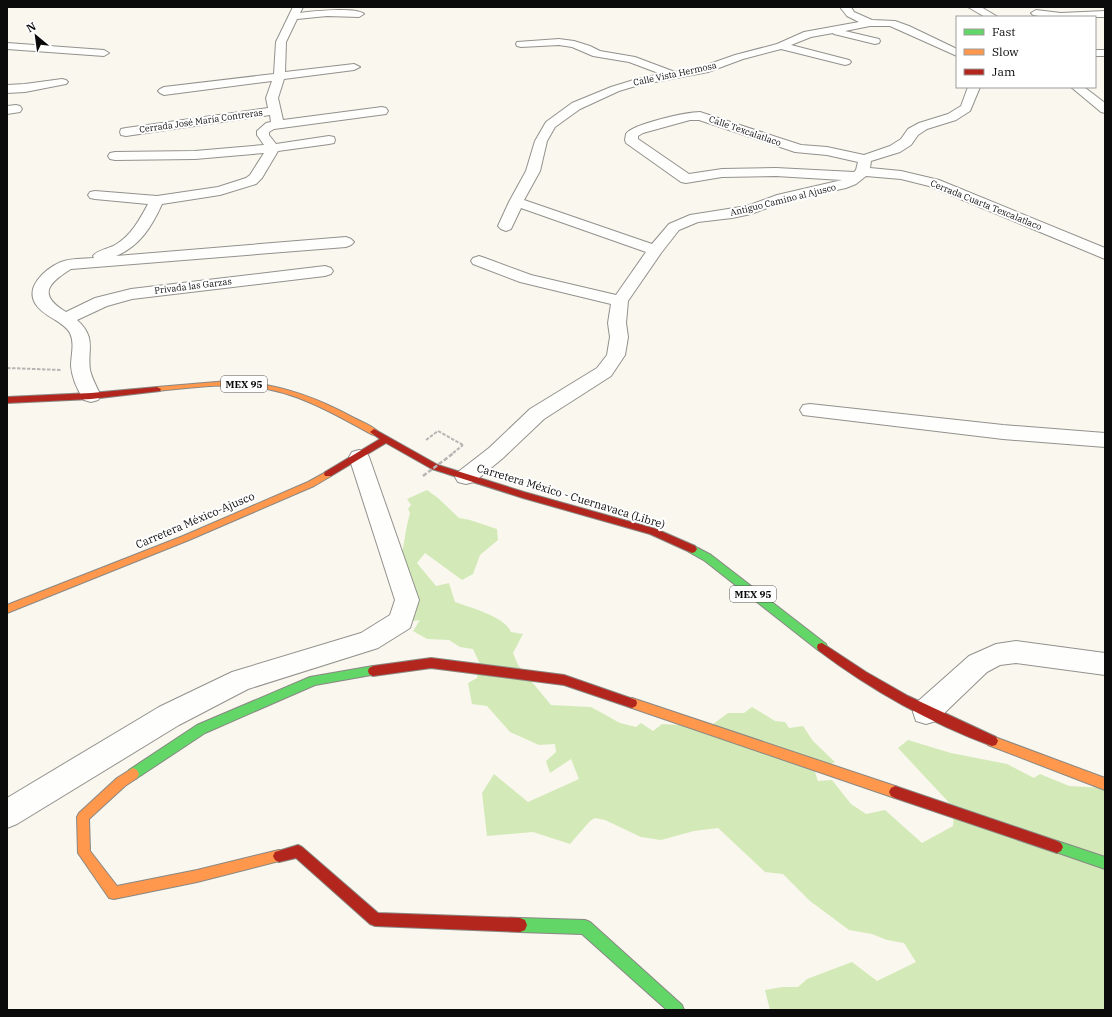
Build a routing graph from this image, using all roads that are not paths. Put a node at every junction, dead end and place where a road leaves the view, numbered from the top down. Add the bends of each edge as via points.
1 (845, 7) edge
2 (973, 7) edge
3 (1046, 7) edge
4 (297, 12) edge
5 (1036, 13) junction
6 (359, 14) dead end
7 (1105, 14) edge
8 (991, 16) edge
9 (1027, 16) edge
10 (870, 23) junction
11 (831, 30) junction
12 (875, 41) dead end
13 (521, 44) dead end
14 (7, 46) edge
15 (781, 46) junction
16 (956, 52) edge
17 (104, 54) dead end
18 (845, 62) dead end
19 (354, 67) dead end
20 (674, 76) junction
21 (279, 77) junction
22 (62, 82) dead end
23 (974, 88) edge
24 (1079, 88) edge
25 (7, 89) edge
26 (164, 91) dead end
27 (1091, 97) junction
28 (1105, 97) edge
29 (1105, 109) edge
30 (275, 111) junction
31 (382, 111) dead end
32 (278, 124) junction
33 (126, 132) dead end
34 (329, 140) dead end
35 (273, 149) junction
36 (115, 156) dead end
37 (862, 169) junction
38 (95, 196) dead end
39 (157, 200) junction
40 (516, 202) junction
41 (506, 226) dead end
42 (346, 242) dead end
43 (655, 250) junction
44 (1105, 254) edge
45 (479, 261) dead end
46 (67, 265) junction
47 (325, 271) dead end
48 (620, 301) junction
49 (66, 319) junction
50 (91, 396) junction
51 (7, 400) edge
52 (810, 410) dead end
53 (386, 440) junction
54 (1105, 440) edge
55 (359, 457) junction
56 (466, 477) junction
57 (7, 609) edge
58 (1105, 664) edge
59 (926, 712) junction
60 (1105, 784) edge
61 (7, 814) edge
62 (1105, 863) edge
63 (677, 1010) edge

1 - 10 street via 850,14
2 - 8 street
3 - 5 street
4 - 6 street
4 - 21 street via 282,37
5 - 7 street via 1061,16
5 - 9 street
10 - 11 street, Calle Vista Hermosa
10 - 16 street, Calle Vista Hermosa via 891,23
11 - 12 street
11 - 15 street, Calle Vista Hermosa via 808,34
13 - 20 street via 574,44 597,54 631,59
14 - 17 street
15 - 18 street
15 - 20 street, Calle Vista Hermosa via 738,57 704,70
19 - 21 street
20 - 40 street, Calle Vista Hermosa via 637,82 615,89 582,103 561,116 550,125 541,141 533,171
21 - 26 street
21 - 30 street via 272,98
22 - 25 street
23 - 37 street, Antiguo Camino al Ajusco via 966,108 952,117 923,126 913,132 906,142
24 - 27 street
27 - 28 street
27 - 29 street
30 - 32 street
30 - 33 street, Cerrada José María Contreras
31 - 32 street
32 - 35 street via 263,131
34 - 35 street
35 - 36 street via 148,157
35 - 39 street via 251,181 220,191
37 - 37 street, Calle Texcalatlaco via 828,151 800,149 700,116 690,116 639,130 632,134 631,140 686,179 722,173
37 - 43 street, Antiguo Camino al Ajusco via 841,185 782,198 751,210 695,218 674,227
37 - 44 street, Cerrada Cuarta Texcalatlaco via 934,183
38 - 39 street
39 - 46 street via 144,226 127,246 104,256
40 - 41 street, Calle Vista Hermosa
40 - 43 street
42 - 46 street
43 - 48 street, Antiguo Camino al Ajusco
45 - 48 street via 526,279
46 - 49 street via 43,282 40,292 49,309
47 - 49 street, Privada las Garzas via 131,294 100,302
48 - 56 street, Antiguo Camino al Ajusco via 616,355 604,372 537,414
49 - 50 street via 78,331 83,345 81,370
50 - 51 main road, Carretera México - Cuernavaca (Libre) / MEX 95
50 - 53 main road, Carretera México - Cuernavaca (Libre) / MEX 95 via 190,385 248,384 297,395
52 - 54 street via 1003,432
53 - 55 main road, Carretera México-Ajusco
53 - 56 main road, Carretera México - Cuernavaca (Libre) / MEX 95 via 435,467
55 - 57 main road, Carretera México-Ajusco via 311,484 186,538
55 - 61 street via 407,600 401,621 369,641 241,680 169,716
56 - 59 main road, Carretera México - Cuernavaca (Libre) / MEX 95 via 653,531 682,543 708,558 847,667
58 - 59 street via 1016,652 996,655 978,664
59 - 60 main road, Carretera México - Cuernavaca (Libre) / MEX 95 via 1001,745
62 - 63 main road via 564,680 431,663 314,680 201,730 121,782 83,817 84,853 114,893 298,851 375,919 585,927

